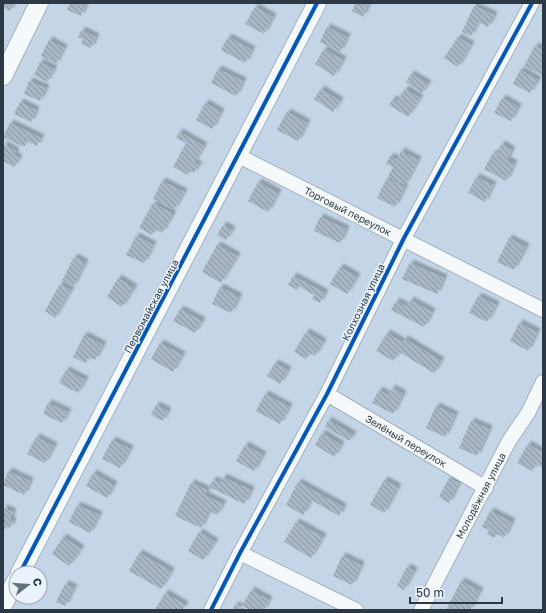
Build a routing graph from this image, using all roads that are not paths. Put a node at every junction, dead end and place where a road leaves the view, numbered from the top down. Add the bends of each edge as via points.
1 (39, 3) edge
2 (317, 3) edge
3 (532, 3) edge
4 (3, 76) edge
5 (238, 156) junction
6 (404, 238) junction
7 (543, 310) edge
8 (543, 382) edge
9 (327, 394) junction
10 (486, 488) junction
11 (240, 553) junction
12 (24, 565) edge
13 (8, 596) edge
14 (3, 605) edge
15 (211, 610) edge
16 (356, 610) edge
17 (421, 610) edge

1 - 4 street
2 - 5 street, Первомайская улица
3 - 6 street, Колхозная улица
5 - 6 street, Торговый переулок
5 - 12 street, Первомайская улица
6 - 7 street, Торговый переулок
6 - 9 street, Колхозная улица
8 - 10 street, Молодёжная улица via 528,413 509,441
9 - 10 street, Зелёный переулок
9 - 11 street, Колхозная улица
10 - 17 street, Молодёжная улица
11 - 15 street, Колхозная улица
11 - 16 street
13 - 14 street

